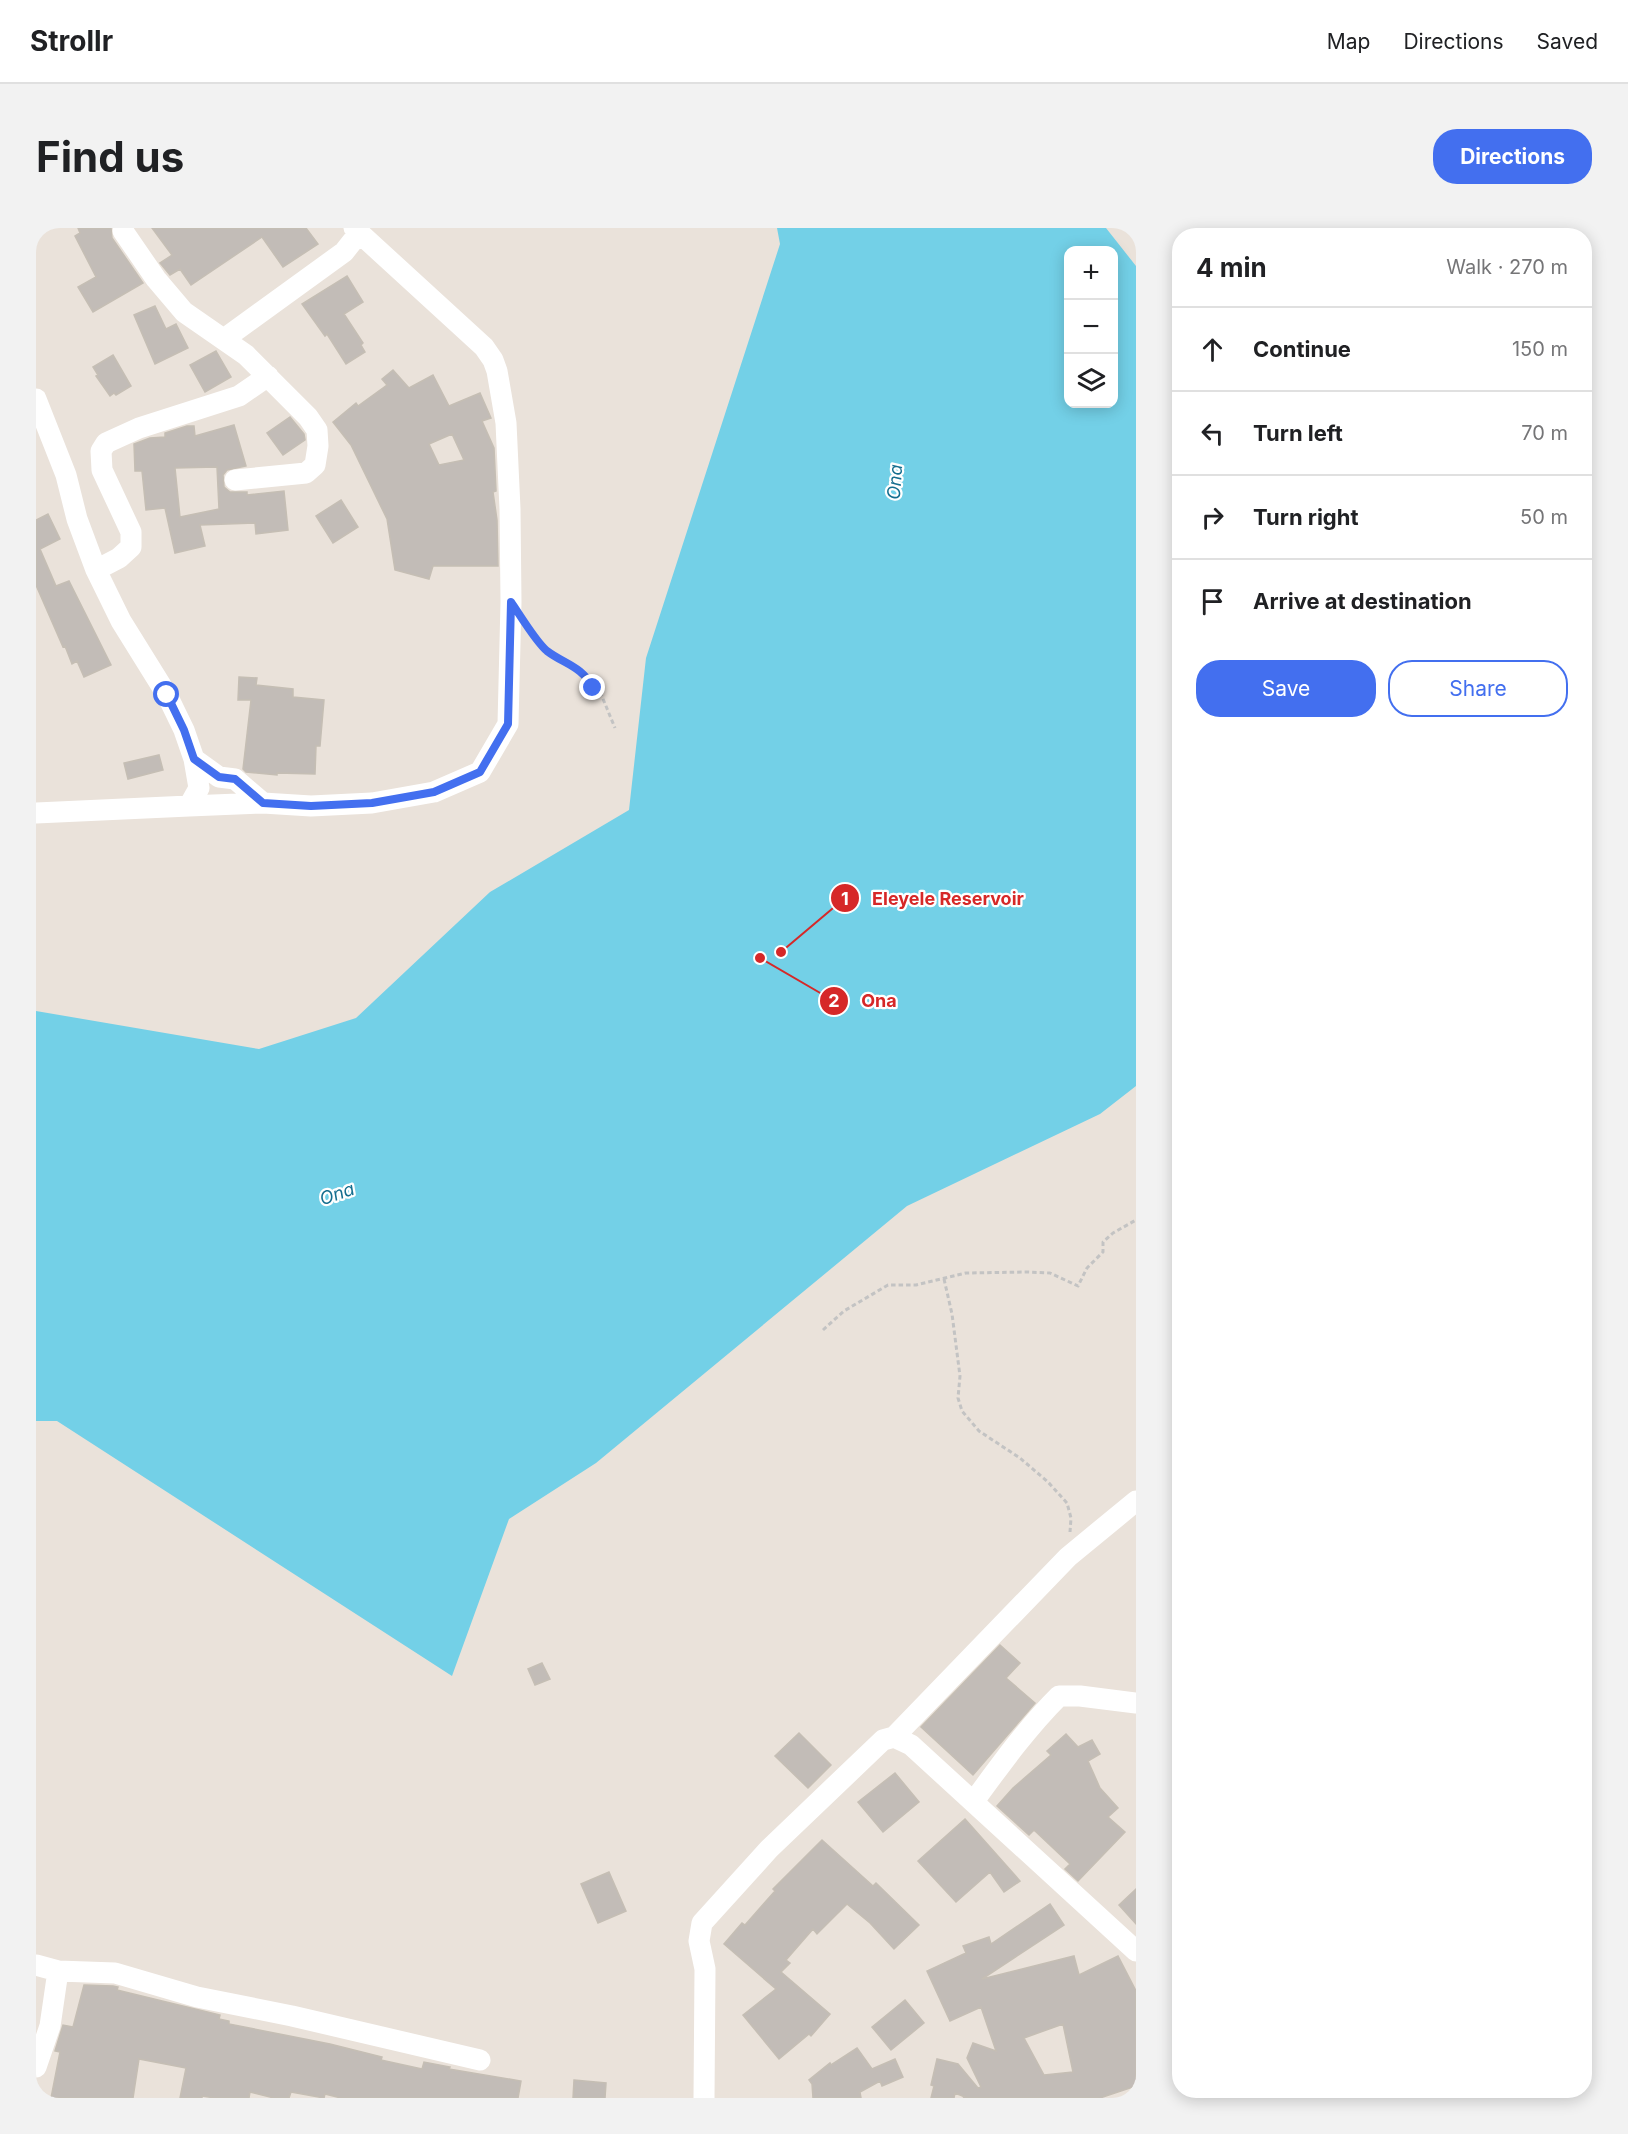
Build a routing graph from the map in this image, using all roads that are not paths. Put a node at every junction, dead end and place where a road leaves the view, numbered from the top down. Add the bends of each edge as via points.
1 (123, 231) dead end
2 (356, 231) edge
3 (224, 339) junction
4 (268, 376) junction
5 (36, 399) edge
6 (235, 480) dead end
7 (96, 570) junction
8 (194, 759) junction
9 (263, 803) junction
10 (189, 806) junction
11 (36, 813) edge
12 (1136, 1501) edge
13 (1136, 1703) edge
14 (894, 1737) junction
15 (974, 1801) junction
16 (1136, 1951) edge
17 (36, 1965) edge
18 (58, 1971) junction
19 (480, 2060) dead end
20 (36, 2067) edge
21 (704, 2098) edge

1 - 3 street via 184,312
2 - 3 street via 344,252
2 - 9 street via 484,347 497,371 506,423 510,509 508,724 480,772 434,792 372,803
3 - 4 street
4 - 6 street via 317,430 315,465 306,474
4 - 7 street via 238,396 139,428 106,443 101,451 102,470 131,532 131,548
5 - 7 street via 66,475
7 - 8 street via 121,621 167,695
8 - 9 street via 219,777 235,779
8 - 10 street via 199,788
9 - 10 street
10 - 11 street
12 - 14 street via 1068,1557
13 - 15 street via 1059,1696
14 - 15 street via 911,1745
14 - 21 street via 883,1740 769,1849 702,1923 699,1941 705,1969
15 - 16 street
17 - 18 street
18 - 19 street via 115,1973 197,1997
18 - 20 street via 50,2026

